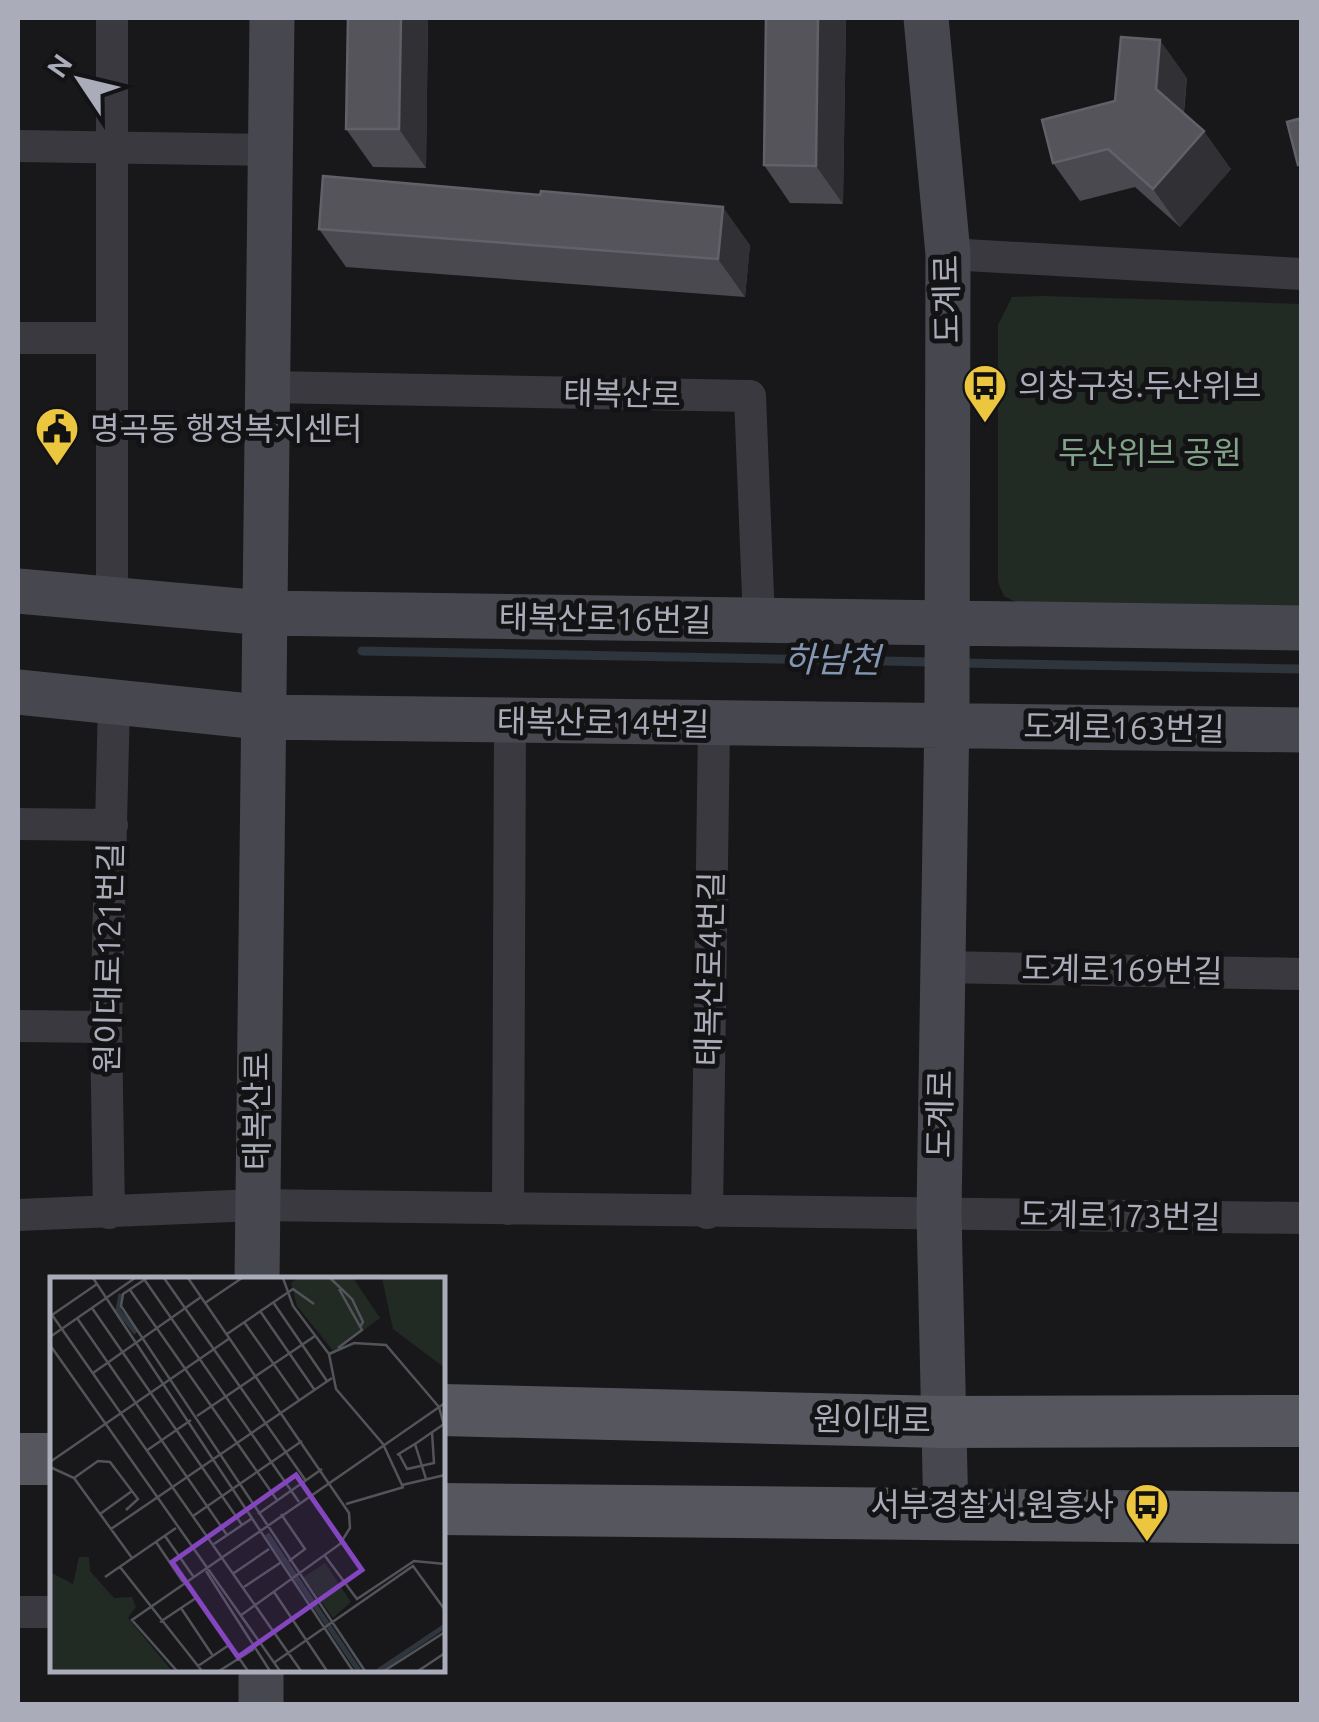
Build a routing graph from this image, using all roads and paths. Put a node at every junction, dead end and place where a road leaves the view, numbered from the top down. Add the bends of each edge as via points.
1 (112, 18) edge
2 (272, 18) edge
3 (926, 18) edge
4 (18, 146) edge
5 (111, 146) junction
6 (271, 150) junction
7 (948, 254) junction
8 (1302, 274) edge
9 (18, 338) edge
10 (112, 338) junction
11 (269, 387) junction
12 (18, 591) edge
13 (112, 600) junction
14 (263, 618) junction
15 (758, 622) junction
16 (1302, 628) edge
17 (947, 633) junction
18 (18, 692) edge
19 (114, 703) junction
20 (260, 710) junction
21 (947, 719) junction
22 (510, 722) junction
23 (714, 725) junction
24 (1302, 730) edge
25 (18, 824) edge
26 (112, 825) junction
27 (942, 967) junction
28 (1302, 974) edge
29 (18, 1026) edge
30 (106, 1027) junction
31 (256, 1205) junction
32 (508, 1208) junction
33 (109, 1213) junction
34 (707, 1213) junction
35 (939, 1214) junction
36 (18, 1215) edge
37 (1302, 1218) edge
38 (257, 1277) edge
39 (445, 1410) edge
40 (1302, 1421) edge
41 (944, 1422) junction
42 (18, 1459) edge
43 (50, 1459) edge
44 (445, 1509) edge
45 (946, 1517) junction
46 (1302, 1518) edge
47 (18, 1612) edge
48 (50, 1612) edge
49 (261, 1672) edge
50 (261, 1704) edge

1 - 5 street
2 - 6 street
3 - 7 street, 도계로
4 - 5 street
5 - 6 street
5 - 10 street
6 - 11 street
7 - 8 street
7 - 17 street, 도계로
9 - 10 street
10 - 13 street
11 - 14 street
11 - 15 street, 태복산로 via 750,396
12 - 13 street, 태복산로16번길
13 - 14 street, 태복산로16번길
14 - 15 street, 태복산로16번길
14 - 20 street, 태복산로
15 - 17 street, 태복산로16번길
16 - 17 street, 태복산로16번길
17 - 21 street, 도계로
18 - 19 street, 태복산로14번길
19 - 20 street, 태복산로14번길
19 - 26 street, 원이대로121번길
20 - 22 street, 태복산로14번길
20 - 31 street, 태복산로
21 - 23 street, 태복산로14번길
21 - 24 street, 도계로163번길
21 - 27 street, 도계로
22 - 23 street, 태복산로14번길
22 - 32 street
23 - 34 street, 태복산로4번길
25 - 26 street
26 - 30 street, 원이대로121번길
27 - 28 street, 도계로169번길
27 - 35 street, 도계로
29 - 30 street
30 - 33 street, 원이대로121번길
31 - 32 street
31 - 33 street
31 - 38 street, 태복산로
32 - 34 street
33 - 36 street
34 - 35 street
35 - 37 street, 도계로173번길
35 - 41 street, 도계로
39 - 41 main road, 원이대로
40 - 41 main road, 원이대로
41 - 45 street, 도계로
42 - 43 main road
44 - 45 main road
45 - 46 main road
47 - 48 street
49 - 50 street

